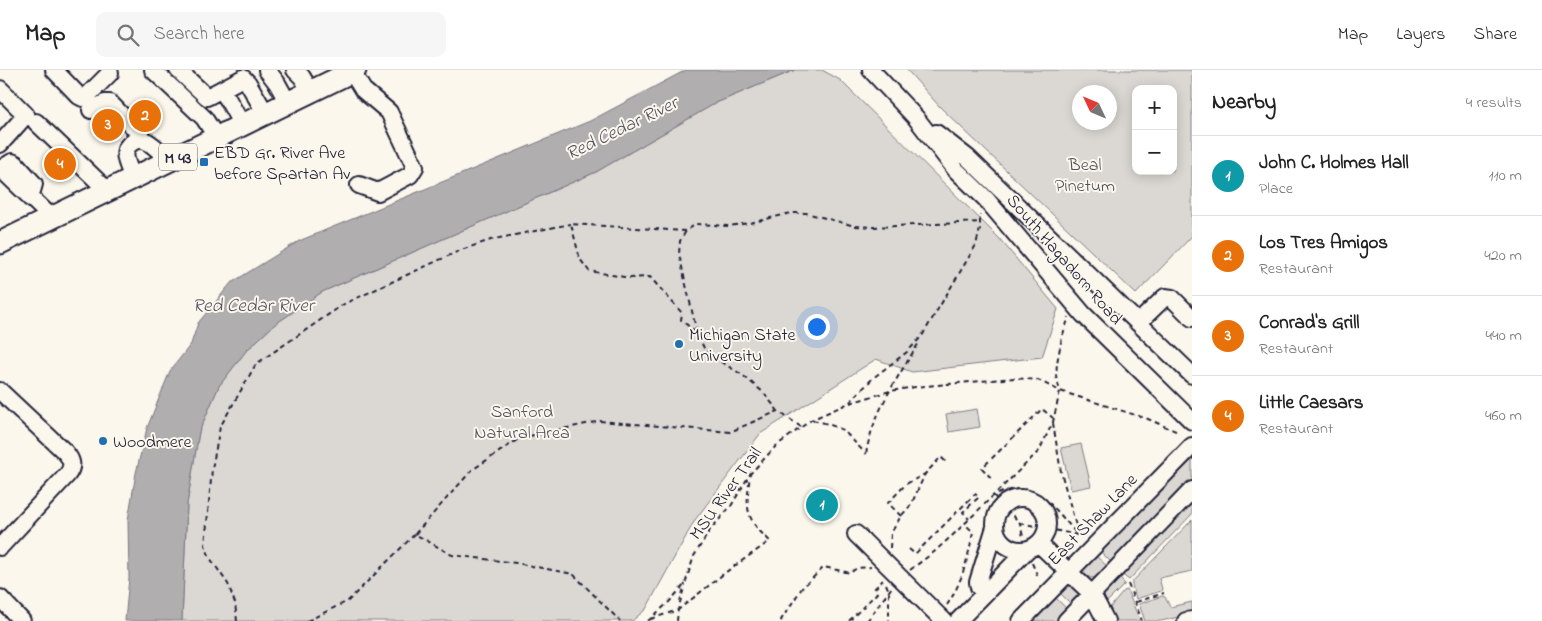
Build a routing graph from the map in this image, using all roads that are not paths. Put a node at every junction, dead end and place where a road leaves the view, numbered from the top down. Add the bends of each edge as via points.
1 (54, 70) edge
2 (153, 70) edge
3 (178, 70) edge
4 (267, 70) edge
5 (295, 70) edge
6 (871, 70) edge
7 (113, 71) edge
8 (354, 71) edge
9 (166, 83) junction
10 (222, 88) junction
11 (0, 89) edge
12 (311, 92) junction
13 (288, 103) junction
14 (91, 110) dead end
15 (266, 114) junction
16 (916, 118) junction
17 (36, 122) dead end
18 (242, 125) junction
19 (217, 138) junction
20 (142, 140) junction
21 (0, 144) edge
22 (170, 160) junction
23 (1, 169) edge
24 (133, 178) junction
25 (359, 185) dead end
26 (108, 191) junction
27 (52, 218) junction
28 (0, 243) edge
29 (1192, 318) edge
30 (1138, 323) junction
31 (1192, 375) edge
32 (0, 391) edge
33 (1192, 421) edge
34 (1192, 446) edge
35 (1192, 490) edge
36 (994, 527) junction
37 (856, 534) dead end
38 (0, 547) edge
39 (1033, 547) junction
40 (1069, 572) junction
41 (985, 593) junction
42 (1092, 594) junction
43 (0, 598) edge
44 (941, 618) edge
45 (1192, 620) edge
46 (22, 621) edge
47 (958, 621) edge
48 (1021, 621) edge
49 (1066, 621) edge
50 (1106, 621) edge
51 (1186, 621) edge

1 - 7 street via 83,98
2 - 9 street
3 - 9 street
3 - 10 street via 207,97
4 - 13 street
5 - 12 street
6 - 16 street, South Hagadorn Road
8 - 12 main road, M 43
8 - 25 street via 363,90 389,112 415,167 410,175 378,192
9 - 19 street via 204,118
10 - 15 street via 243,78
10 - 18 street
11 - 21 street via 26,115
12 - 13 main road, M 43
13 - 15 main road, M 43
14 - 20 street via 110,103
15 - 18 main road, M 43
16 - 30 street, South Hagadorn Road via 968,158
16 - 33 street, South Hagadorn Road via 956,170 986,199 1083,314
17 - 26 street
18 - 19 main road, M 43
19 - 22 main road, M 43
20 - 22 street
20 - 24 street via 132,143 125,153
22 - 24 main road, M 43
23 - 27 street
24 - 26 main road, M 43
26 - 27 main road, M 43
27 - 28 main road, M 43
29 - 30 street via 1172,298 1165,297
30 - 31 street, South Hagadorn Road
32 - 38 street via 70,457 72,464 68,475
34 - 40 street, East Shaw Lane
35 - 42 street
36 - 39 street via 1003,544 1014,550
36 - 39 street via 998,501 1029,499 1040,506 1046,516 1046,534
36 - 41 street via 978,582
37 - 44 street
39 - 40 street
39 - 41 street
40 - 42 street
40 - 48 street, East Shaw Lane
41 - 47 street
42 - 49 street
42 - 50 street
43 - 46 street
45 - 51 street

